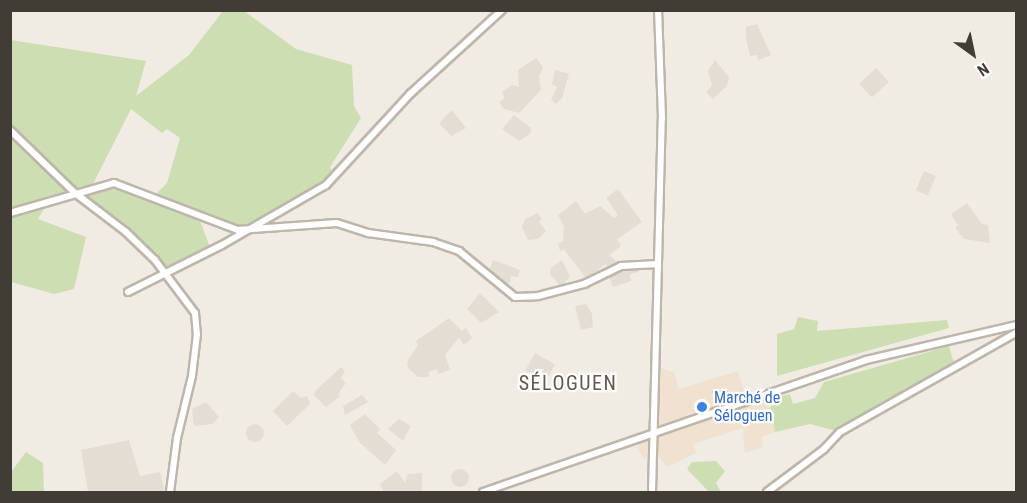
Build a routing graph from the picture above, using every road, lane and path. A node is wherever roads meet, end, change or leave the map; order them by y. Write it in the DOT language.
graph roads {
  1 [pos="502,10"];
  2 [pos="658,10"];
  3 [pos="10,130"];
  4 [pos="75,193"];
  5 [pos="10,213"];
  6 [pos="247,230"];
  7 [pos="658,264"];
  8 [pos="166,274"];
  9 [pos="128,292"];
  10 [pos="1017,325"];
  11 [pos="1017,333"];
  12 [pos="656,430"];
  13 [pos="170,492"];
  14 [pos="483,492"];
  15 [pos="652,492"];
  16 [pos="767,492"];
  1 -- 6 [label="street"];
  2 -- 7 [label="street"];
  3 -- 4 [label="street"];
  4 -- 5 [label="street"];
  4 -- 6 [label="street"];
  4 -- 8 [label="street"];
  6 -- 7 [label="street"];
  6 -- 8 [label="street"];
  7 -- 12 [label="street"];
  8 -- 9 [label="street"];
  8 -- 13 [label="street"];
  10 -- 12 [label="street"];
  11 -- 16 [label="street"];
  12 -- 14 [label="street"];
  12 -- 15 [label="street"];
}
